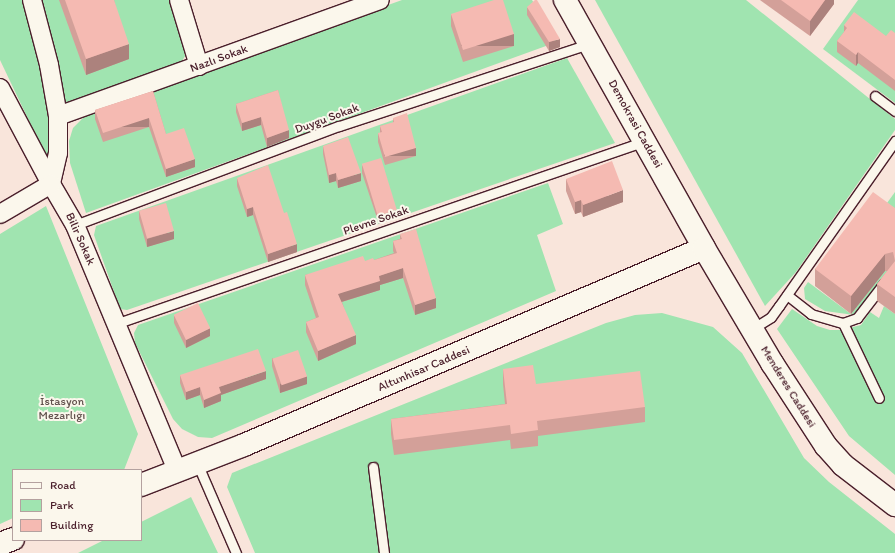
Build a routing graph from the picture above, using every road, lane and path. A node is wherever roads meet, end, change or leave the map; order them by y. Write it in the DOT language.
graph roads {
  1 [pos="32,0"];
  2 [pos="179,0"];
  3 [pos="380,0"];
  4 [pos="565,0"];
  5 [pos="590,44"];
  6 [pos="199,66"];
  7 [pos="0,88"];
  8 [pos="875,96"];
  9 [pos="895,111"];
  10 [pos="58,116"];
  11 [pos="645,141"];
  12 [pos="895,141"];
  13 [pos="51,184"];
  14 [pos="0,214"];
  15 [pos="75,225"];
  16 [pos="704,248"];
  17 [pos="890,275"];
  18 [pos="787,295"];
  19 [pos="843,323"];
  20 [pos="115,324"];
  21 [pos="752,329"];
  22 [pos="879,398"];
  23 [pos="197,463"];
  24 [pos="373,467"];
  25 [pos="177,470"];
  26 [pos="142,485"];
  27 [pos="895,504"];
  28 [pos="12,539"];
  29 [pos="0,544"];
  30 [pos="236,553"];
  31 [pos="384,553"];
  1 -- 10 [label="street"];
  2 -- 6 [label="street"];
  3 -- 6 [label="street, Nazlı Sokak"];
  4 -- 5 [label="street, Demokrasi Caddesi"];
  5 -- 11 [label="street, Demokrasi Caddesi"];
  5 -- 15 [label="lane, Duygu Sokak"];
  6 -- 10 [label="street, Nazlı Sokak"];
  7 -- 13 [label="street, Bilir Sokak"];
  8 -- 9 [label="lane"];
  10 -- 13 [label="street"];
  11 -- 16 [label="street, Demokrasi Caddesi"];
  11 -- 20 [label="lane, Plevne Sokak"];
  12 -- 18 [label="lane"];
  13 -- 14 [label="street"];
  13 -- 15 [label="street, Bilir Sokak"];
  15 -- 20 [label="street, Bilir Sokak"];
  16 -- 21 [label="street, Menderes Caddesi"];
  16 -- 23 [label="street, Altunhisar Caddesi"];
  17 -- 19 [label="lane"];
  18 -- 19 [label="lane"];
  18 -- 21 [label="lane"];
  19 -- 22 [label="lane"];
  20 -- 25 [label="street, Bilir Sokak"];
  21 -- 27 [label="street, Menderes Caddesi"];
  23 -- 25 [label="street, Altunhisar Caddesi"];
  23 -- 30 [label="lane"];
  24 -- 31 [label="lane"];
  25 -- 26 [label="street, Altunhisar Caddesi"];
  28 -- 29 [label="street"];
}
